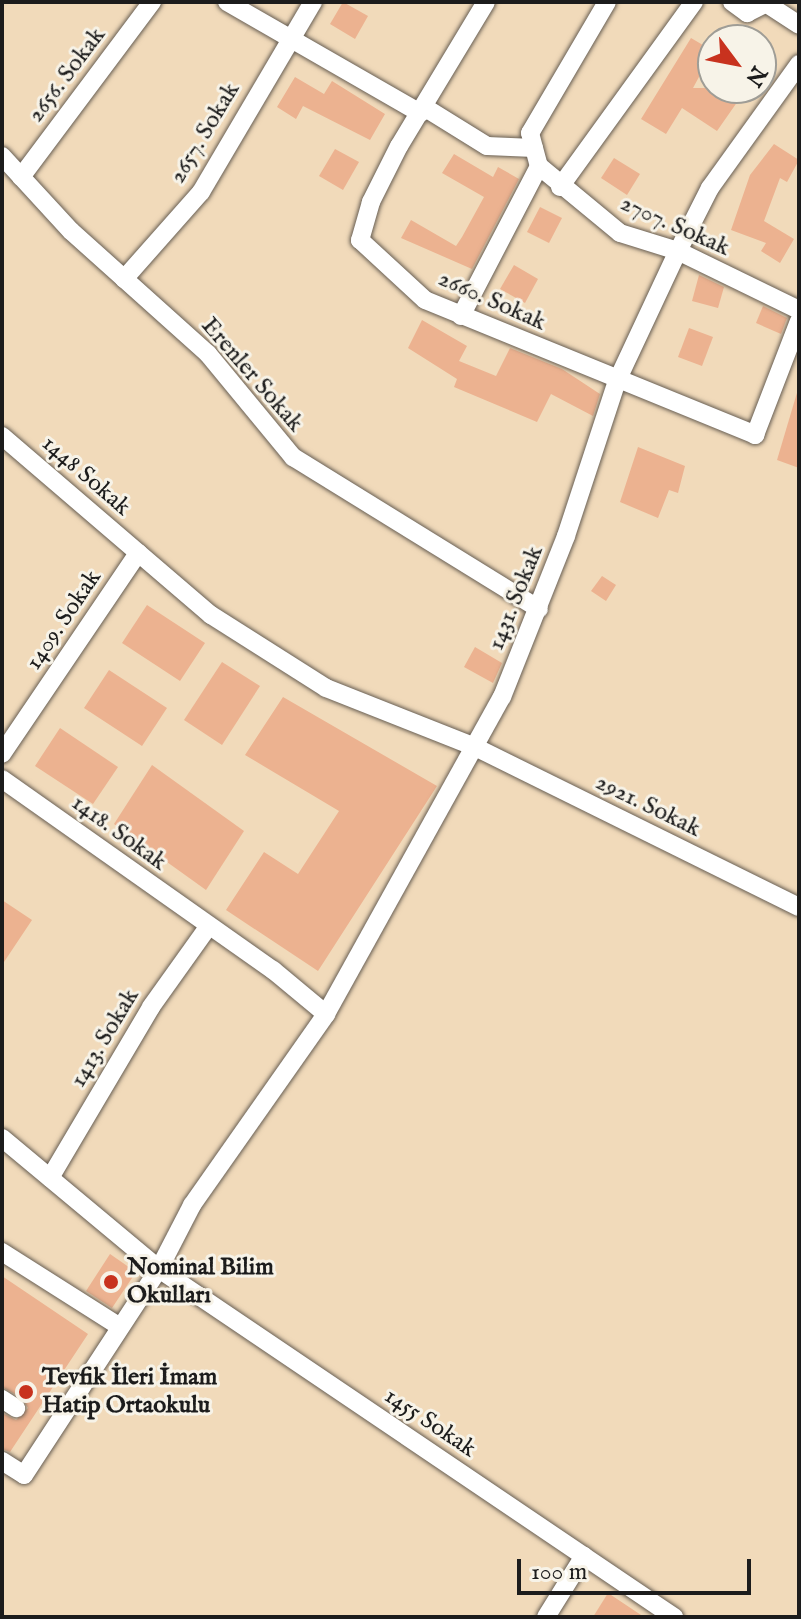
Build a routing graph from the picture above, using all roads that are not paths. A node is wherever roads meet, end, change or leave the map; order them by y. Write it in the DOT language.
graph roads {
  1 [pos="152,2"];
  2 [pos="227,2"];
  3 [pos="313,2"];
  4 [pos="486,2"];
  5 [pos="607,2"];
  6 [pos="694,2"];
  7 [pos="732,2"];
  8 [pos="768,3"];
  9 [pos="799,25"];
  10 [pos="290,38"];
  11 [pos="799,64"];
  12 [pos="422,110"];
  13 [pos="2,156"];
  14 [pos="536,157"];
  15 [pos="21,177"];
  16 [pos="560,187"];
  17 [pos="678,251"];
  18 [pos="124,279"];
  19 [pos="799,310"];
  20 [pos="461,316"];
  21 [pos="799,321"];
  22 [pos="617,381"];
  23 [pos="2,436"];
  24 [pos="138,553"];
  25 [pos="539,609"];
  26 [pos="475,747"];
  27 [pos="2,754"];
  28 [pos="2,779"];
  29 [pos="799,907"];
  30 [pos="208,927"];
  31 [pos="326,1014"];
  32 [pos="2,1138"];
  33 [pos="50,1178"];
  34 [pos="2,1252"];
  35 [pos="159,1269"];
  36 [pos="120,1327"];
  37 [pos="10,1470"];
  38 [pos="584,1556"];
  39 [pos="546,1617"];
  40 [pos="674,1617"];
  1 -- 15 [label="street, 2656. Sokak"];
  2 -- 10 [label="street"];
  3 -- 10 [label="street, 2657. Sokak"];
  4 -- 12 [label="street"];
  5 -- 14 [label="street"];
  6 -- 16 [label="street"];
  7 -- 8 [label="street"];
  8 -- 9 [label="street"];
  10 -- 12 [label="street"];
  10 -- 18 [label="street, 2657. Sokak"];
  11 -- 17 [label="street, 1431. Sokak"];
  12 -- 14 [label="street"];
  12 -- 20 [label="street, 2660. Sokak"];
  13 -- 15 [label="street, Erenler Sokak"];
  14 -- 16 [label="street, 2707. Sokak"];
  14 -- 20 [label="street"];
  15 -- 18 [label="street, Erenler Sokak"];
  16 -- 17 [label="street, 2707. Sokak"];
  17 -- 19 [label="street, 2707. Sokak"];
  17 -- 22 [label="street, 1431. Sokak"];
  18 -- 25 [label="street, Erenler Sokak"];
  20 -- 22 [label="street, 2660. Sokak"];
  21 -- 22 [label="street, 2660. Sokak"];
  22 -- 25 [label="street, 1431. Sokak"];
  23 -- 24 [label="street, 1448 Sokak"];
  24 -- 26 [label="street, 1448 Sokak"];
  24 -- 27 [label="street, 1409. Sokak"];
  25 -- 26 [label="street, 1431. Sokak"];
  26 -- 29 [label="street, 2921. Sokak"];
  26 -- 31 [label="street, 1431. Sokak"];
  28 -- 30 [label="street, 1418. Sokak"];
  30 -- 31 [label="street"];
  30 -- 33 [label="street, 1413. Sokak"];
  31 -- 35 [label="street, 1431. Sokak"];
  32 -- 33 [label="street"];
  33 -- 35 [label="street, 1455 Sokak"];
  34 -- 36 [label="street"];
  35 -- 36 [label="street, 1431. Sokak"];
  35 -- 38 [label="street, 1455 Sokak"];
  36 -- 37 [label="street, 1431. Sokak"];
  38 -- 39 [label="street"];
  38 -- 40 [label="street, 1455 Sokak"];
}
